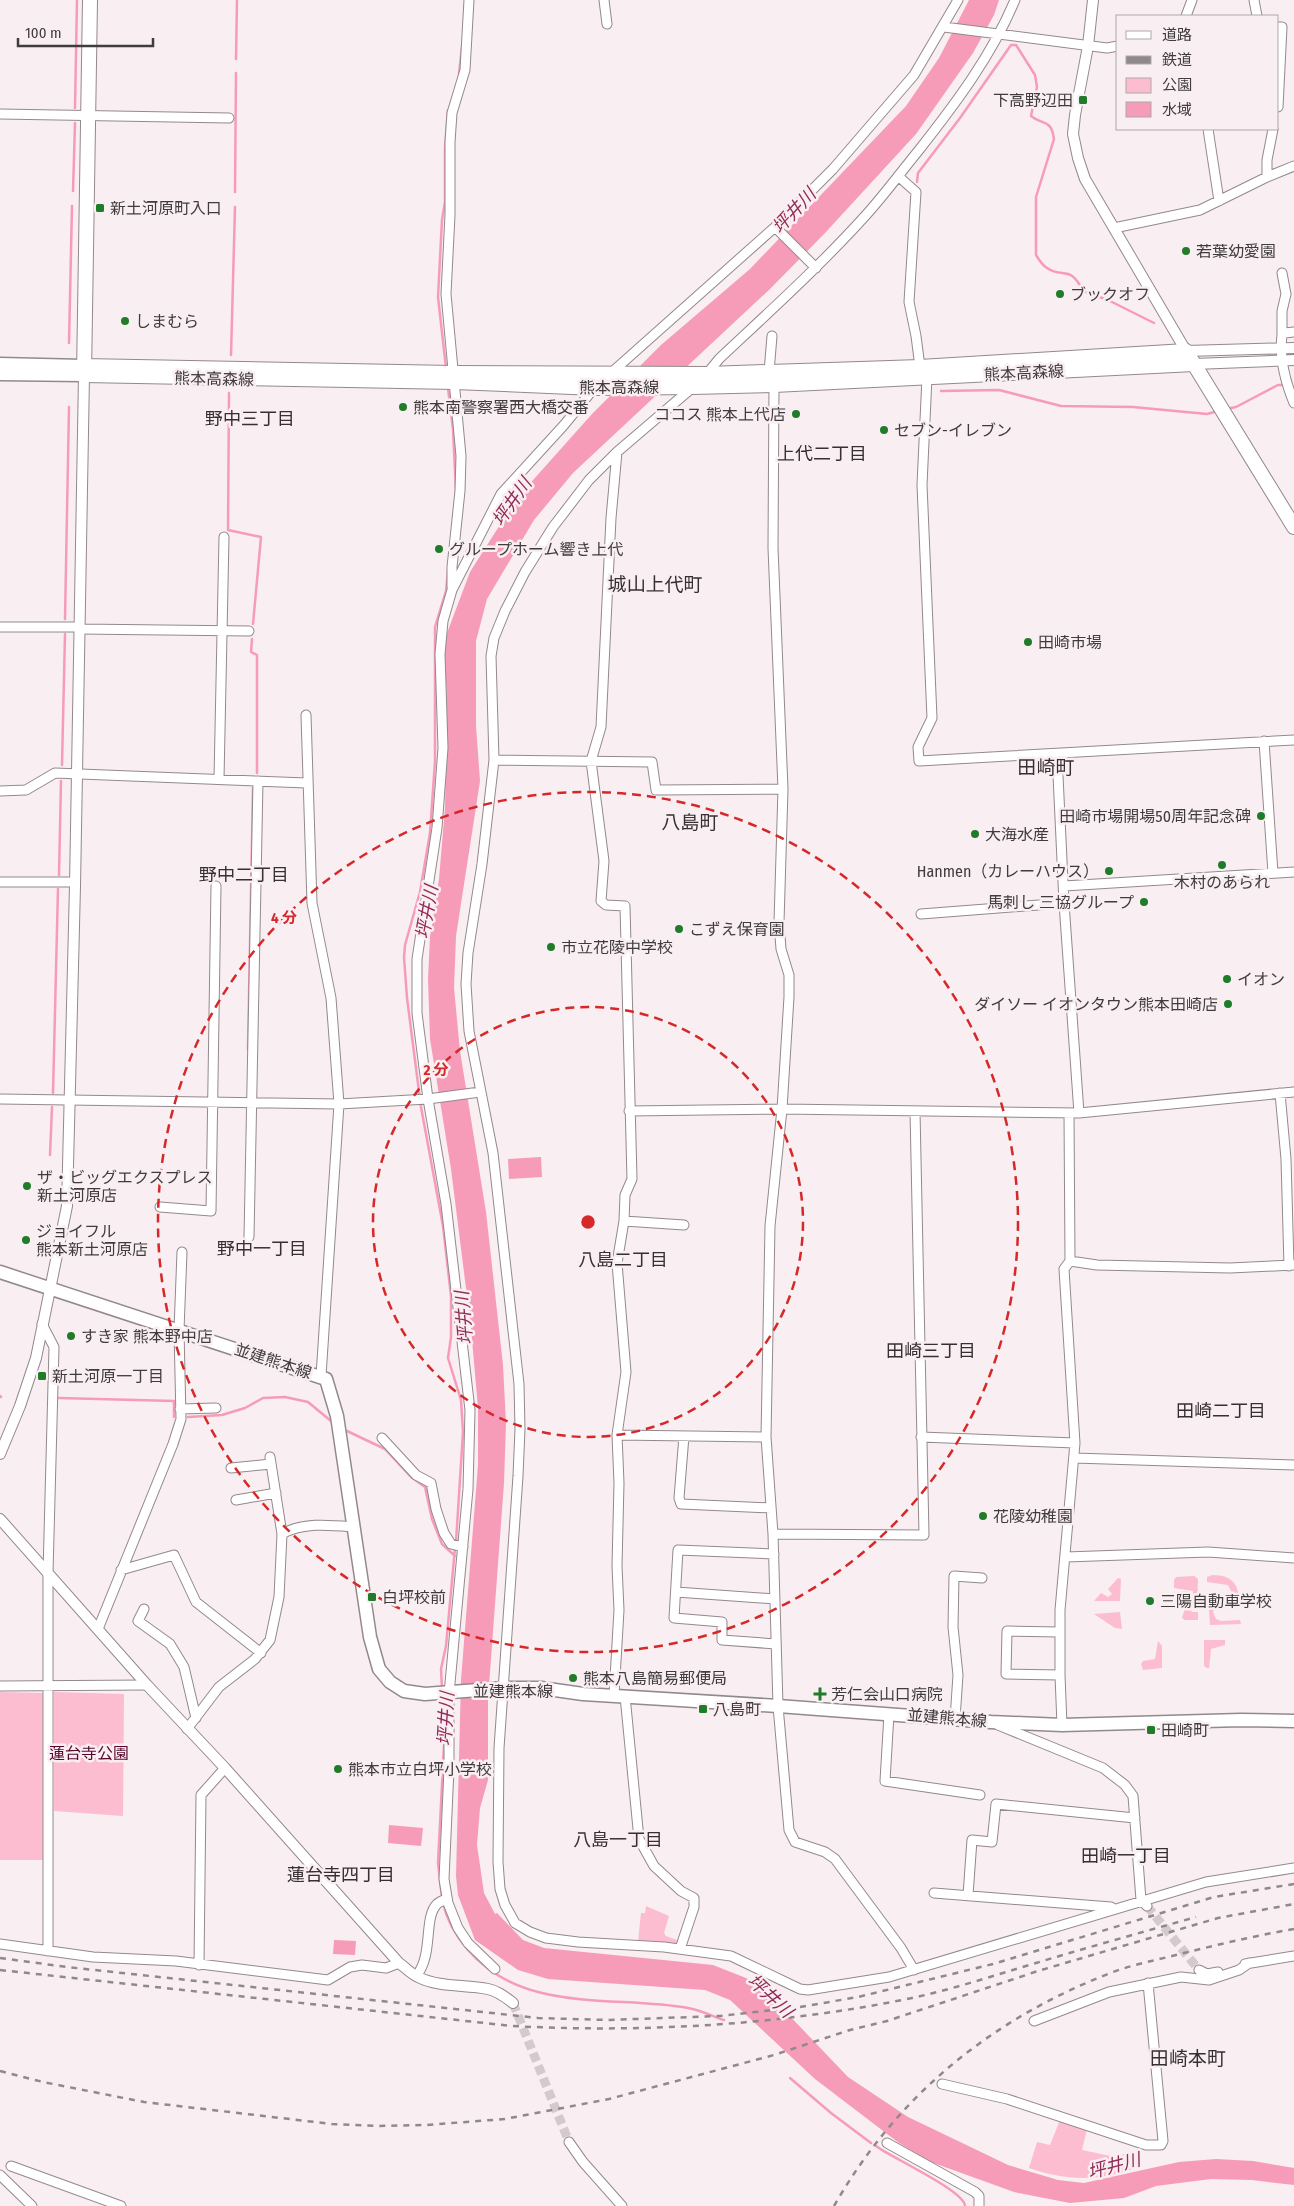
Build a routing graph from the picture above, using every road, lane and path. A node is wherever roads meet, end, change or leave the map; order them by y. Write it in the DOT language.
graph roads {
  1 [pos="90,0"];
  2 [pos="469,0"];
  3 [pos="604,0"];
  4 [pos="958,0"];
  5 [pos="1015,0"];
  6 [pos="1093,0"];
  7 [pos="1192,0"];
  8 [pos="1254,0"];
  9 [pos="1186,15"];
  10 [pos="1257,15"];
  11 [pos="607,24"];
  12 [pos="1279,27"];
  13 [pos="947,28"];
  14 [pos="1001,33"];
  15 [pos="1088,46"];
  16 [pos="1116,46"];
  17 [pos="1279,87"];
  18 [pos="0,114"];
  19 [pos="89,116"];
  20 [pos="229,118"];
  21 [pos="1208,130"];
  22 [pos="1273,130"];
  23 [pos="1294,166"];
  24 [pos="898,176"];
  25 [pos="1267,177"];
  26 [pos="1218,201"];
  27 [pos="1114,228"];
  28 [pos="777,229"];
  29 [pos="814,266"];
  30 [pos="1282,273"];
  31 [pos="1294,332"];
  32 [pos="1282,335"];
  33 [pos="772,336"];
  34 [pos="1281,348"];
  35 [pos="1294,348"];
  36 [pos="1186,351"];
  37 [pos="1282,360"];
  38 [pos="1294,360"];
  39 [pos="0,364"];
  40 [pos="1194,364"];
  41 [pos="84,371"];
  42 [pos="923,372"];
  43 [pos="0,374"];
  44 [pos="610,374"];
  45 [pos="707,374"];
  46 [pos="454,378"];
  47 [pos="772,379"];
  48 [pos="692,387"];
  49 [pos="594,388"];
  50 [pos="1294,403"];
  51 [pos="617,452"];
  52 [pos="1294,527"];
  53 [pos="224,537"];
  54 [pos="452,590"];
  55 [pos="0,627"];
  56 [pos="79,628"];
  57 [pos="223,631"];
  58 [pos="249,631"];
  59 [pos="306,715"];
  60 [pos="1294,740"];
  61 [pos="1264,741"];
  62 [pos="1057,754"];
  63 [pos="494,760"];
  64 [pos="591,761"];
  65 [pos="76,773"];
  66 [pos="219,780"];
  67 [pos="258,781"];
  68 [pos="307,783"];
  69 [pos="783,789"];
  70 [pos="0,791"];
  71 [pos="1294,872"];
  72 [pos="1273,873"];
  73 [pos="0,882"];
  74 [pos="75,882"];
  75 [pos="216,886"];
  76 [pos="1064,886"];
  77 [pos="1064,903"];
  78 [pos="921,914"];
  79 [pos="1294,1092"];
  80 [pos="476,1093"];
  81 [pos="1280,1093"];
  82 [pos="0,1098"];
  83 [pos="432,1099"];
  84 [pos="71,1100"];
  85 [pos="214,1102"];
  86 [pos="253,1102"];
  87 [pos="339,1104"];
  88 [pos="782,1109"];
  89 [pos="629,1111"];
  90 [pos="915,1111"];
  91 [pos="1069,1113"];
  92 [pos="1079,1113"];
  93 [pos="160,1207"];
  94 [pos="624,1221"];
  95 [pos="684,1225"];
  96 [pos="249,1237"];
  97 [pos="182,1252"];
  98 [pos="1070,1261"];
  99 [pos="1292,1266"];
  100 [pos="0,1272"];
  101 [pos="50,1289"];
  102 [pos="42,1324"];
  103 [pos="179,1330"];
  104 [pos="321,1376"];
  105 [pos="216,1408"];
  106 [pos="180,1409"];
  107 [pos="617,1435"];
  108 [pos="684,1436"];
  109 [pos="766,1437"];
  110 [pos="921,1437"];
  111 [pos="382,1438"];
  112 [pos="1074,1443"];
  113 [pos="0,1454"];
  114 [pos="1074,1458"];
  115 [pos="1294,1465"];
  116 [pos="231,1468"];
  117 [pos="276,1493"];
  118 [pos="236,1500"];
  119 [pos="771,1508"];
  120 [pos="0,1520"];
  121 [pos="354,1527"];
  122 [pos="282,1534"];
  123 [pos="773,1534"];
  124 [pos="463,1547"];
  125 [pos="774,1554"];
  126 [pos="1066,1556"];
  127 [pos="1294,1558"];
  128 [pos="121,1570"];
  129 [pos="48,1573"];
  130 [pos="982,1578"];
  131 [pos="676,1592"];
  132 [pos="775,1599"];
  133 [pos="144,1609"];
  134 [pos="98,1630"];
  135 [pos="1059,1632"];
  136 [pos="776,1644"];
  137 [pos="261,1653"];
  138 [pos="1060,1675"];
  139 [pos="147,1685"];
  140 [pos="0,1686"];
  141 [pos="50,1686"];
  142 [pos="504,1688"];
  143 [pos="452,1693"];
  144 [pos="620,1695"];
  145 [pos="778,1706"];
  146 [pos="889,1714"];
  147 [pos="196,1718"];
  148 [pos="955,1719"];
  149 [pos="1294,1721"];
  150 [pos="991,1722"];
  151 [pos="1062,1725"];
  152 [pos="187,1729"];
  153 [pos="225,1768"];
  154 [pos="980,1795"];
  155 [pos="1134,1818"];
  156 [pos="1294,1868"];
  157 [pos="934,1893"];
  158 [pos="968,1895"];
  159 [pos="447,1898"];
  160 [pos="1144,1903"];
  161 [pos="1116,1908"];
  162 [pos="0,1944"];
  163 [pos="680,1949"];
  164 [pos="48,1951"];
  165 [pos="1294,1956"];
  166 [pos="399,1962"];
  167 [pos="1249,1964"];
  168 [pos="199,1965"];
  169 [pos="495,1969"];
  170 [pos="914,1970"];
  171 [pos="1199,1970"];
  172 [pos="416,1976"];
  173 [pos="1148,1983"];
  174 [pos="513,2002"];
  175 [pos="1034,2021"];
  176 [pos="942,2084"];
  177 [pos="569,2142"];
  178 [pos="887,2143"];
  179 [pos="11,2166"];
  180 [pos="0,2175"];
  181 [pos="32,2206"];
  182 [pos="121,2206"];
  183 [pos="622,2206"];
  184 [pos="979,2206"];
  1 -- 19 [label="main road"];
  2 -- 46 [label="street"];
  3 -- 11 [label="street"];
  4 -- 13 [label="street"];
  5 -- 14 [label="street"];
  6 -- 15 [label="street"];
  7 -- 9 [label="street"];
  8 -- 10 [label="street"];
  12 -- 17 [label="street"];
  13 -- 14 [label="street"];
  13 -- 28 [label="street"];
  14 -- 15 [label="street"];
  14 -- 24 [label="street"];
  15 -- 16 [label="street"];
  15 -- 27 [label="street"];
  18 -- 19 [label="street"];
  19 -- 20 [label="street"];
  19 -- 41 [label="main road"];
  21 -- 26 [label="street"];
  22 -- 25 [label="street"];
  23 -- 25 [label="street"];
  24 -- 29 [label="street"];
  24 -- 42 [label="street"];
  25 -- 26 [label="street"];
  26 -- 27 [label="street"];
  27 -- 36 [label="street"];
  28 -- 29 [label="street"];
  28 -- 44 [label="street"];
  29 -- 45 [label="street"];
  30 -- 32 [label="street"];
  31 -- 32 [label="street"];
  32 -- 34 [label="street"];
  33 -- 47 [label="street"];
  34 -- 35 [label="street"];
  34 -- 36 [label="street"];
  34 -- 37 [label="street"];
  36 -- 40 [label="main road"];
  36 -- 42 [label="main road, 熊本高森線"];
  37 -- 38 [label="street"];
  37 -- 40 [label="street"];
  37 -- 50 [label="street"];
  39 -- 41 [label="main road"];
  40 -- 42 [label="main road, 熊本高森線"];
  40 -- 52 [label="main road"];
  41 -- 43 [label="main road"];
  41 -- 46 [label="main road, 熊本高森線"];
  41 -- 56 [label="street"];
  42 -- 47 [label="main road, 熊本高森線"];
  42 -- 62 [label="street"];
  44 -- 45 [label="main road, 熊本高森線"];
  44 -- 46 [label="main road, 熊本高森線"];
  44 -- 49 [label="street"];
  45 -- 47 [label="main road, 熊本高森線"];
  45 -- 48 [label="street"];
  46 -- 49 [label="main road, 熊本高森線"];
  46 -- 54 [label="street"];
  47 -- 48 [label="main road, 熊本高森線"];
  47 -- 69 [label="street"];
  48 -- 49 [label="main road, 熊本高森線"];
  48 -- 51 [label="street"];
  49 -- 54 [label="street"];
  51 -- 63 [label="street"];
  51 -- 64 [label="street"];
  53 -- 57 [label="street"];
  54 -- 83 [label="street"];
  55 -- 56 [label="street"];
  56 -- 57 [label="street"];
  56 -- 65 [label="street"];
  57 -- 58 [label="street"];
  57 -- 66 [label="street"];
  59 -- 68 [label="street"];
  60 -- 61 [label="street"];
  61 -- 62 [label="street"];
  61 -- 72 [label="street"];
  62 -- 76 [label="street"];
  63 -- 64 [label="street"];
  63 -- 80 [label="street"];
  64 -- 69 [label="street"];
  64 -- 89 [label="street"];
  65 -- 66 [label="street"];
  65 -- 70 [label="street"];
  65 -- 74 [label="street"];
  66 -- 67 [label="street"];
  67 -- 68 [label="street"];
  67 -- 86 [label="street"];
  68 -- 87 [label="street"];
  69 -- 88 [label="street"];
  71 -- 72 [label="street"];
  72 -- 76 [label="street"];
  73 -- 74 [label="street"];
  74 -- 84 [label="street"];
  75 -- 85 [label="street"];
  76 -- 77 [label="street"];
  77 -- 78 [label="street"];
  77 -- 92 [label="street"];
  79 -- 81 [label="street"];
  80 -- 83 [label="street"];
  80 -- 142 [label="street"];
  81 -- 92 [label="street"];
  81 -- 99 [label="street"];
  82 -- 84 [label="street"];
  83 -- 87 [label="street"];
  83 -- 124 [label="street"];
  84 -- 85 [label="street"];
  84 -- 101 [label="street"];
  85 -- 86 [label="street"];
  85 -- 93 [label="street"];
  86 -- 87 [label="street"];
  86 -- 96 [label="street"];
  87 -- 104 [label="street"];
  88 -- 89 [label="street"];
  88 -- 90 [label="street"];
  88 -- 109 [label="street"];
  89 -- 94 [label="street"];
  90 -- 91 [label="street"];
  90 -- 110 [label="street"];
  91 -- 92 [label="street"];
  91 -- 98 [label="street"];
  94 -- 95 [label="street"];
  94 -- 107 [label="street"];
  97 -- 103 [label="street"];
  98 -- 99 [label="street"];
  98 -- 112 [label="street"];
  100 -- 101 [label="main road, 並建熊本線"];
  101 -- 102 [label="street"];
  101 -- 103 [label="main road, 並建熊本線"];
  102 -- 113 [label="street"];
  102 -- 129 [label="street"];
  103 -- 104 [label="main road, 並建熊本線"];
  103 -- 106 [label="street"];
  104 -- 121 [label="main road, 並建熊本線"];
  105 -- 106 [label="street"];
  106 -- 128 [label="street"];
  107 -- 108 [label="street"];
  107 -- 144 [label="street"];
  108 -- 109 [label="street"];
  108 -- 119 [label="street"];
  109 -- 119 [label="street"];
  110 -- 112 [label="street"];
  110 -- 123 [label="street"];
  111 -- 124 [label="street"];
  112 -- 114 [label="street"];
  114 -- 115 [label="street"];
  114 -- 126 [label="street"];
  116 -- 117 [label="street"];
  117 -- 118 [label="street"];
  117 -- 122 [label="street"];
  119 -- 123 [label="street"];
  120 -- 129 [label="street"];
  121 -- 122 [label="street"];
  121 -- 143 [label="main road, 並建熊本線"];
  122 -- 137 [label="street"];
  123 -- 125 [label="street"];
  124 -- 143 [label="street"];
  125 -- 131 [label="street"];
  125 -- 132 [label="street"];
  126 -- 127 [label="street"];
  126 -- 135 [label="street"];
  128 -- 134 [label="street"];
  128 -- 137 [label="street"];
  129 -- 134 [label="street"];
  129 -- 141 [label="street"];
  130 -- 148 [label="street"];
  131 -- 132 [label="street"];
  131 -- 136 [label="street"];
  132 -- 136 [label="street"];
  133 -- 147 [label="street"];
  134 -- 139 [label="street"];
  135 -- 138 [label="street"];
  135 -- 138 [label="street"];
  136 -- 145 [label="street"];
  137 -- 147 [label="street"];
  138 -- 151 [label="street"];
  139 -- 141 [label="street"];
  139 -- 152 [label="street"];
  140 -- 141 [label="street"];
  141 -- 164 [label="street"];
  142 -- 143 [label="main road, 並建熊本線"];
  142 -- 144 [label="main road, 並建熊本線"];
  142 -- 163 [label="street"];
  143 -- 159 [label="street"];
  144 -- 145 [label="main road, 並建熊本線"];
  144 -- 163 [label="street"];
  145 -- 146 [label="main road, 並建熊本線"];
  145 -- 170 [label="street"];
  146 -- 148 [label="main road, 並建熊本線"];
  146 -- 154 [label="street"];
  147 -- 152 [label="street"];
  148 -- 150 [label="main road, 並建熊本線"];
  149 -- 151 [label="main road, 並建熊本線"];
  150 -- 151 [label="main road, 並建熊本線"];
  150 -- 155 [label="street"];
  152 -- 153 [label="street"];
  153 -- 166 [label="street"];
  153 -- 168 [label="street"];
  155 -- 158 [label="street"];
  155 -- 160 [label="street"];
  156 -- 160 [label="street"];
  157 -- 158 [label="street"];
  158 -- 161 [label="street"];
  159 -- 169 [label="street"];
  159 -- 172 [label="street"];
  160 -- 161 [label="street"];
  161 -- 170 [label="street"];
  162 -- 164 [label="street"];
  163 -- 170 [label="street"];
  164 -- 168 [label="street"];
  165 -- 167 [label="street"];
  166 -- 168 [label="street"];
  166 -- 172 [label="street"];
  167 -- 171 [label="street"];
  167 -- 173 [label="street"];
  172 -- 174 [label="street"];
  173 -- 175 [label="street"];
  173 -- 176 [label="street"];
  177 -- 183 [label="street"];
  178 -- 184 [label="street"];
  179 -- 182 [label="street"];
  180 -- 181 [label="street"];
}
